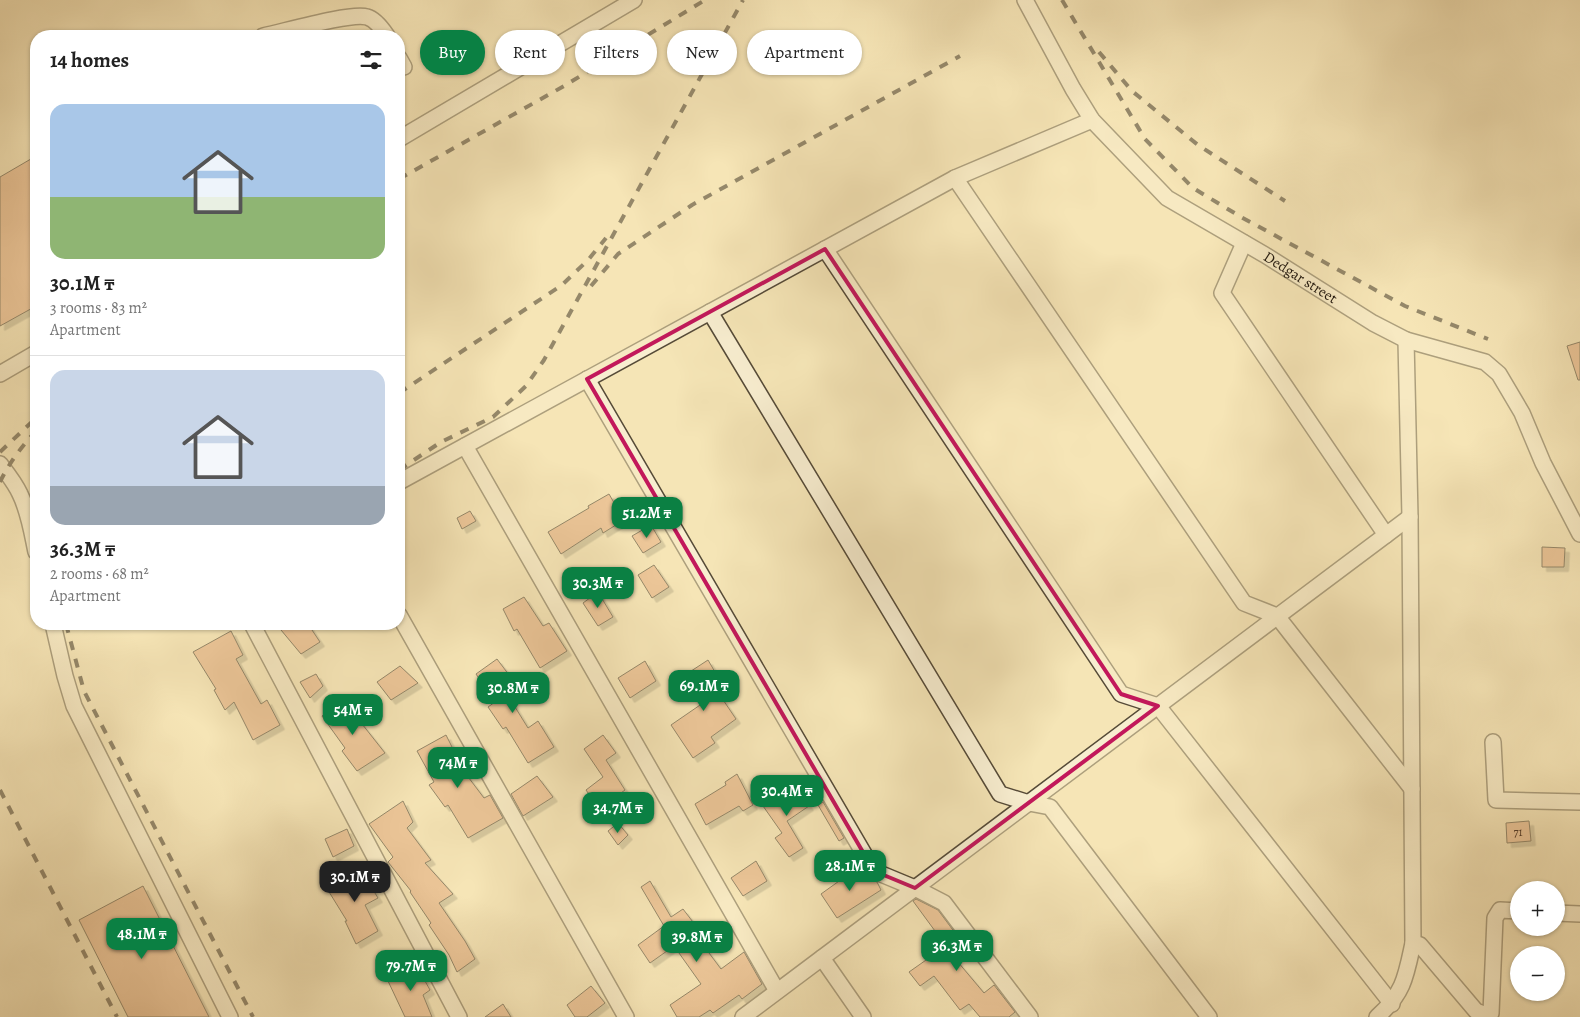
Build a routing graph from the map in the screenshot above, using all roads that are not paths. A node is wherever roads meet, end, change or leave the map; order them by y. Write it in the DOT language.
graph roads {
  1 [pos="634,0"];
  2 [pos="1025,0"];
  3 [pos="290,30"];
  4 [pos="384,30"];
  5 [pos="1092,120"];
  6 [pos="405,135"];
  7 [pos="955,178"];
  8 [pos="1244,243"];
  9 [pos="825,249"];
  10 [pos="710,312"];
  11 [pos="1406,340"];
  12 [pos="30,356"];
  13 [pos="0,374"];
  14 [pos="587,380"];
  15 [pos="465,446"];
  16 [pos="0,464"];
  17 [pos="405,479"];
  18 [pos="1410,516"];
  19 [pos="30,525"];
  20 [pos="1580,534"];
  21 [pos="1386,535"];
  22 [pos="1277,616"];
  23 [pos="405,626"];
  24 [pos="54,630"];
  25 [pos="255,630"];
  26 [pos="1158,706"];
  27 [pos="1493,742"];
  28 [pos="1412,789"];
  29 [pos="1580,802"];
  30 [pos="1029,803"];
  31 [pos="915,888"];
  32 [pos="1510,911"];
  33 [pos="1565,913"];
  34 [pos="1580,914"];
  35 [pos="1413,943"];
  36 [pos="822,958"];
  37 [pos="777,991"];
  38 [pos="1392,1004"];
  39 [pos="230,1017"];
  40 [pos="460,1017"];
  41 [pos="626,1017"];
  42 [pos="743,1017"];
  43 [pos="863,1017"];
  44 [pos="1030,1017"];
  45 [pos="1209,1017"];
  46 [pos="1377,1017"];
  1 -- 6 [label="street"];
  2 -- 5 [label="street, Dedgar street"];
  3 -- 4 [label="street"];
  5 -- 7 [label="street"];
  5 -- 8 [label="street, Dedgar street"];
  7 -- 9 [label="street"];
  7 -- 22 [label="street"];
  8 -- 11 [label="street, Dedgar street"];
  8 -- 21 [label="street"];
  9 -- 10 [label="street"];
  9 -- 26 [label="street"];
  10 -- 14 [label="street"];
  10 -- 30 [label="street"];
  11 -- 18 [label="street"];
  11 -- 20 [label="street, Dedgar street"];
  12 -- 13 [label="street"];
  14 -- 15 [label="street"];
  14 -- 31 [label="street"];
  15 -- 17 [label="street"];
  15 -- 37 [label="street"];
  16 -- 19 [label="street"];
  18 -- 21 [label="street"];
  18 -- 28 [label="street"];
  21 -- 22 [label="street"];
  22 -- 26 [label="street"];
  22 -- 28 [label="street"];
  23 -- 41 [label="street"];
  24 -- 39 [label="street"];
  25 -- 40 [label="street"];
  26 -- 30 [label="street"];
  26 -- 38 [label="street"];
  27 -- 29 [label="street"];
  28 -- 35 [label="street"];
  30 -- 31 [label="street"];
  30 -- 45 [label="street"];
  31 -- 36 [label="street"];
  31 -- 44 [label="street"];
  32 -- 35 [label="street"];
  33 -- 34 [label="street"];
  35 -- 38 [label="street"];
  36 -- 37 [label="street"];
  36 -- 43 [label="street"];
  37 -- 42 [label="street"];
  38 -- 46 [label="street"];
}
